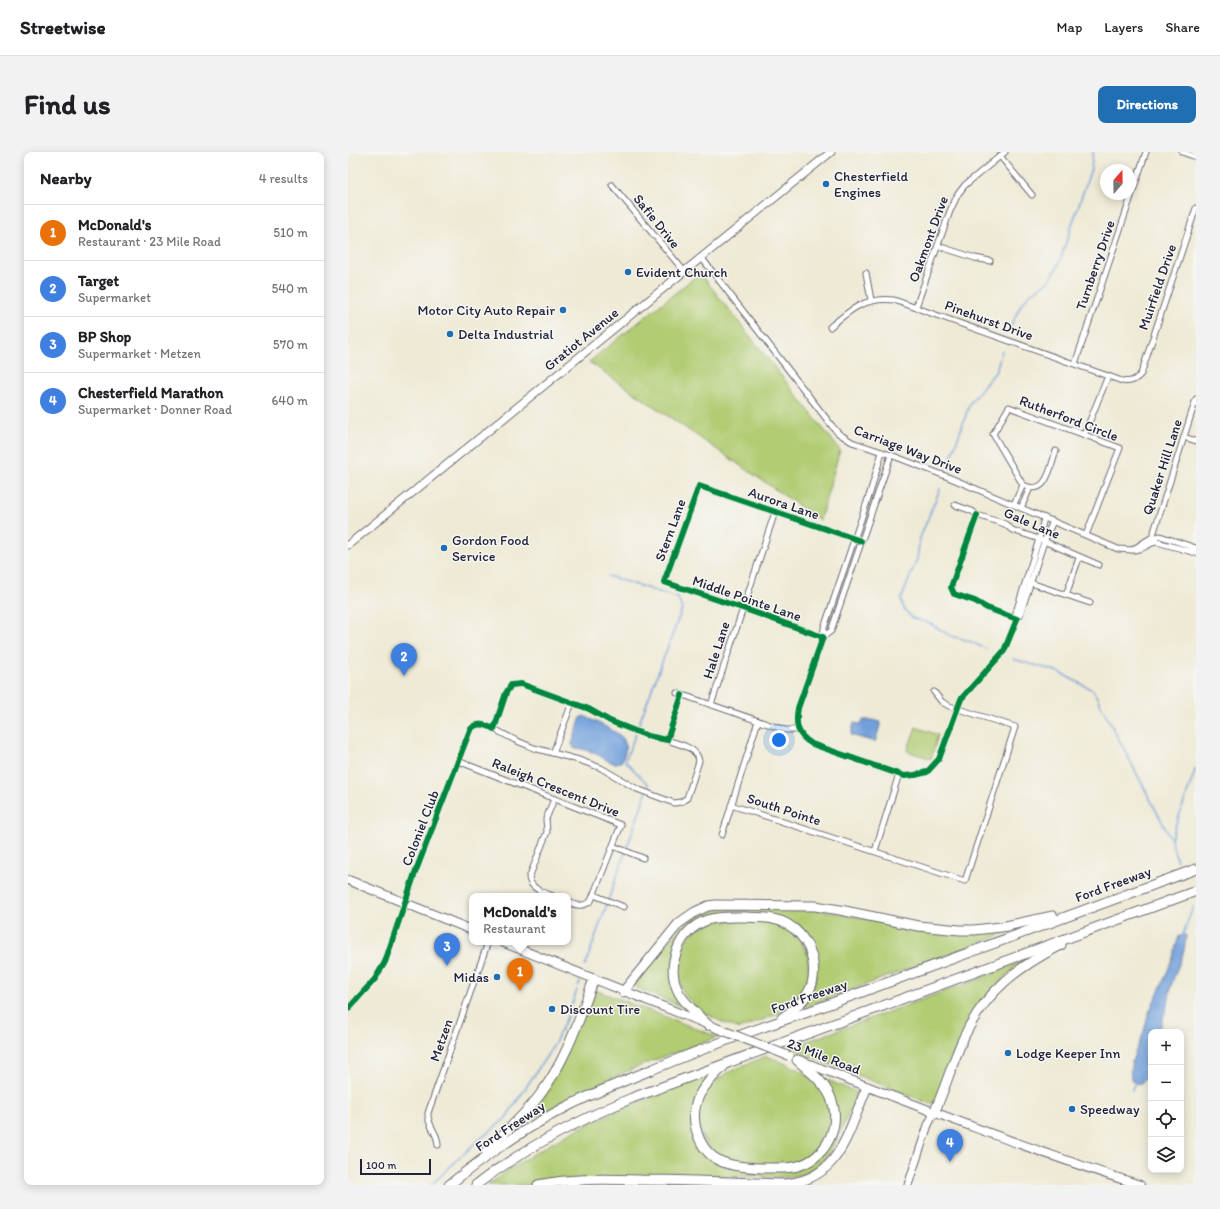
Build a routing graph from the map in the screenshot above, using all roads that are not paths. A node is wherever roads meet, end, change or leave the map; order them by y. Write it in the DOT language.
graph roads {
  1 [pos="831,152"];
  2 [pos="1005,152"];
  3 [pos="1146,152"];
  4 [pos="1182,152"];
  5 [pos="1000,156"];
  6 [pos="1196,157"];
  7 [pos="612,185"];
  8 [pos="1032,195"];
  9 [pos="1195,212"];
  10 [pos="938,246"];
  11 [pos="701,257"];
  12 [pos="990,261"];
  13 [pos="684,271"];
  14 [pos="866,273"];
  15 [pos="872,300"];
  16 [pos="916,307"];
  17 [pos="830,327"];
  18 [pos="1075,364"];
  19 [pos="1141,374"];
  20 [pos="1108,376"];
  21 [pos="1196,399"];
  22 [pos="1084,435"];
  23 [pos="1184,436"];
  24 [pos="1196,441"];
  25 [pos="1056,451"];
  26 [pos="882,452"];
  27 [pos="891,455"];
  28 [pos="1023,485"];
  29 [pos="699,486"];
  30 [pos="1030,488"];
  31 [pos="1014,504"];
  32 [pos="956,505"];
  33 [pos="1021,508"];
  34 [pos="775,512"];
  35 [pos="978,515"];
  36 [pos="1044,518"];
  37 [pos="1052,522"];
  38 [pos="1086,535"];
  39 [pos="855,539"];
  40 [pos="1042,540"];
  41 [pos="1153,540"];
  42 [pos="861,541"];
  43 [pos="348,545"];
  44 [pos="1196,548"];
  45 [pos="1196,553"];
  46 [pos="1079,558"];
  47 [pos="1099,565"];
  48 [pos="664,582"];
  49 [pos="1028,582"];
  50 [pos="1066,595"];
  51 [pos="1090,603"];
  52 [pos="742,608"];
  53 [pos="1017,619"];
  54 [pos="823,637"];
  55 [pos="934,692"];
  56 [pos="677,693"];
  57 [pos="682,695"];
  58 [pos="572,703"];
  59 [pos="711,705"];
  60 [pos="957,709"];
  61 [pos="758,721"];
  62 [pos="494,729"];
  63 [pos="798,730"];
  64 [pos="667,740"];
  65 [pos="553,753"];
  66 [pos="458,761"];
  67 [pos="899,774"];
  68 [pos="554,799"];
  69 [pos="731,805"];
  70 [pos="722,835"];
  71 [pos="613,846"];
  72 [pos="874,851"];
  73 [pos="643,858"];
  74 [pos="1196,869"];
  75 [pos="348,880"];
  76 [pos="1196,892"];
  77 [pos="547,893"];
  78 [pos="594,895"];
  79 [pos="571,903"];
  80 [pos="406,904"];
  81 [pos="624,907"];
  82 [pos="1092,907"];
  83 [pos="1106,924"];
  84 [pos="469,929"];
  85 [pos="487,945"];
  86 [pos="509,945"];
  87 [pos="594,979"];
  88 [pos="623,992"];
  89 [pos="348,1009"];
  90 [pos="774,1023"];
  91 [pos="708,1025"];
  92 [pos="793,1058"];
  93 [pos="727,1063"];
  94 [pos="867,1087"];
  95 [pos="934,1113"];
  96 [pos="438,1145"];
  97 [pos="452,1182"];
  98 [pos="476,1185"];
  99 [pos="538,1185"];
  100 [pos="908,1185"];
  101 [pos="1140,1185"];
  1 -- 11 [label="main road, Gratiot Avenue"];
  2 -- 5 [label="street, Oakmont Drive"];
  3 -- 18 [label="street, Turnberry Drive"];
  4 -- 6 [label="street"];
  5 -- 8 [label="street"];
  5 -- 10 [label="street, Oakmont Drive"];
  7 -- 13 [label="street, Safie Drive"];
  9 -- 19 [label="street, Muirfield Drive"];
  10 -- 12 [label="street"];
  10 -- 16 [label="street, Oakmont Drive"];
  11 -- 13 [label="main road, Gratiot Avenue"];
  11 -- 26 [label="street, Carriage Way Drive"];
  13 -- 43 [label="main road, Gratiot Avenue"];
  14 -- 15 [label="street"];
  15 -- 16 [label="street, Pinehurst Drive"];
  15 -- 17 [label="street, Pinehurst Drive"];
  16 -- 18 [label="street, Pinehurst Drive"];
  18 -- 20 [label="street, Pinehurst Drive"];
  19 -- 20 [label="street, Pinehurst Drive"];
  20 -- 22 [label="street"];
  21 -- 23 [label="street, Quaker Hill Lane"];
  22 -- 28 [label="street, Rutherford Circle"];
  22 -- 38 [label="street, Rutherford Circle"];
  23 -- 24 [label="street"];
  23 -- 41 [label="street, Quaker Hill Lane"];
  25 -- 30 [label="street"];
  26 -- 27 [label="street, Carriage Way Drive"];
  26 -- 39 [label="street"];
  27 -- 31 [label="street, Carriage Way Drive"];
  27 -- 42 [label="street"];
  28 -- 30 [label="street"];
  28 -- 31 [label="street"];
  29 -- 34 [label="street, Aurora Lane"];
  29 -- 48 [label="street, Stern Lane"];
  30 -- 33 [label="street"];
  31 -- 33 [label="street, Carriage Way Drive"];
  32 -- 35 [label="street, Gale Lane"];
  33 -- 36 [label="street, Carriage Way Drive"];
  34 -- 39 [label="street, Aurora Lane"];
  34 -- 52 [label="street, Hale Lane"];
  35 -- 40 [label="street, Gale Lane"];
  35 -- 53 [label="street"];
  36 -- 37 [label="street, Carriage Way Drive"];
  36 -- 40 [label="street"];
  37 -- 38 [label="street, Carriage Way Drive"];
  37 -- 40 [label="street"];
  38 -- 41 [label="street, Carriage Way Drive"];
  39 -- 42 [label="street, Aurora Lane"];
  39 -- 54 [label="street"];
  40 -- 46 [label="street, Gale Lane"];
  40 -- 49 [label="street"];
  41 -- 44 [label="street"];
  41 -- 45 [label="street"];
  42 -- 54 [label="street"];
  46 -- 47 [label="street, Gale Lane"];
  46 -- 50 [label="street"];
  48 -- 52 [label="street, Middle Pointe Lane"];
  49 -- 50 [label="street"];
  49 -- 53 [label="street"];
  50 -- 51 [label="street"];
  52 -- 54 [label="street, Middle Pointe Lane"];
  52 -- 59 [label="street, Hale Lane"];
  53 -- 60 [label="street"];
  54 -- 63 [label="street"];
  55 -- 60 [label="street"];
  56 -- 57 [label="street"];
  57 -- 59 [label="street"];
  57 -- 64 [label="street"];
  58 -- 62 [label="street"];
  58 -- 64 [label="street"];
  58 -- 65 [label="street"];
  59 -- 61 [label="street"];
  60 -- 67 [label="street"];
  60 -- 72 [label="street, South Pointe"];
  61 -- 63 [label="street"];
  61 -- 69 [label="street"];
  62 -- 65 [label="street"];
  62 -- 66 [label="street, Coloniel Club"];
  63 -- 67 [label="street"];
  64 -- 65 [label="street"];
  66 -- 68 [label="street, Raleigh Crescent Drive"];
  66 -- 80 [label="street, Coloniel Club"];
  67 -- 72 [label="street"];
  68 -- 71 [label="street, Raleigh Crescent Drive"];
  68 -- 77 [label="street"];
  69 -- 70 [label="street"];
  69 -- 72 [label="street, South Pointe"];
  71 -- 73 [label="street"];
  71 -- 78 [label="street, Raleigh Crescent Drive"];
  74 -- 82 [label="highway, Ford Freeway"];
  75 -- 80 [label="main road"];
  76 -- 83 [label="highway, Ford Freeway"];
  78 -- 79 [label="street"];
  78 -- 81 [label="street"];
  80 -- 84 [label="main road"];
  80 -- 89 [label="street, Coloniel Club"];
  82 -- 88 [label="highway"];
  82 -- 90 [label="highway, Ford Freeway"];
  83 -- 93 [label="highway, Ford Freeway"];
  83 -- 95 [label="highway"];
  85 -- 96 [label="street, Metzen"];
  86 -- 87 [label="main road, 23 Mile Road"];
  87 -- 88 [label="main road, 23 Mile Road"];
  87 -- 97 [label="highway"];
  88 -- 91 [label="main road, 23 Mile Road"];
  90 -- 91 [label="highway"];
  90 -- 97 [label="highway, Ford Freeway"];
  91 -- 92 [label="main road, 23 Mile Road, bridge"];
  92 -- 93 [label="highway"];
  92 -- 94 [label="main road, 23 Mile Road"];
  93 -- 98 [label="highway, Ford Freeway"];
  94 -- 95 [label="main road, 23 Mile Road"];
  94 -- 99 [label="highway"];
  95 -- 100 [label="main road"];
  95 -- 101 [label="main road, 23 Mile Road"];
}
